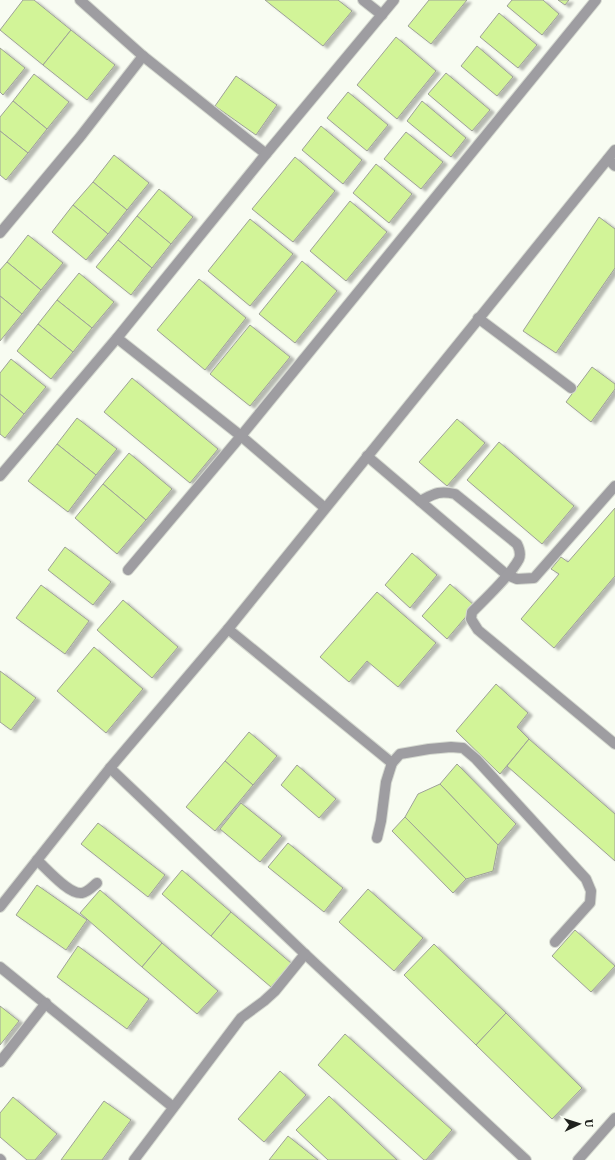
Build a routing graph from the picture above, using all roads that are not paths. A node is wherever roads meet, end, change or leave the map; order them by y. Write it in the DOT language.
graph roads {
  1 [pos="80,0"];
  2 [pos="363,0"];
  3 [pos="394,0"];
  4 [pos="596,0"];
  5 [pos="382,15"];
  6 [pos="143,56"];
  7 [pos="615,150"];
  8 [pos="266,154"];
  9 [pos="611,162"];
  10 [pos="0,233"];
  11 [pos="478,318"];
  12 [pos="117,338"];
  13 [pos="571,388"];
  14 [pos="241,436"];
  15 [pos="367,456"];
  16 [pos="0,476"];
  17 [pos="615,486"];
  18 [pos="420,501"];
  19 [pos="325,508"];
  20 [pos="128,570"];
  21 [pos="507,575"];
  22 [pos="228,629"];
  23 [pos="615,744"];
  24 [pos="392,763"];
  25 [pos="110,768"];
  26 [pos="377,838"];
  27 [pos="37,860"];
  28 [pos="97,883"];
  29 [pos="0,906"];
  30 [pos="555,942"];
  31 [pos="305,954"];
  32 [pos="0,967"];
  33 [pos="46,1003"];
  34 [pos="0,1062"];
  35 [pos="173,1107"];
  36 [pos="615,1118"];
  37 [pos="134,1160"];
  38 [pos="526,1160"];
  39 [pos="578,1160"];
  1 -- 6 [label="street"];
  2 -- 5 [label="street"];
  3 -- 5 [label="street"];
  4 -- 14 [label="street"];
  5 -- 8 [label="street"];
  6 -- 8 [label="street"];
  6 -- 10 [label="street"];
  7 -- 9 [label="street"];
  8 -- 12 [label="street"];
  9 -- 11 [label="street"];
  11 -- 13 [label="street"];
  11 -- 15 [label="street"];
  12 -- 14 [label="street"];
  12 -- 16 [label="street"];
  14 -- 19 [label="street"];
  14 -- 20 [label="street"];
  15 -- 18 [label="street"];
  15 -- 19 [label="street"];
  17 -- 21 [label="street"];
  18 -- 21 [label="street"];
  18 -- 21 [label="street"];
  19 -- 22 [label="street"];
  21 -- 23 [label="street"];
  22 -- 24 [label="street"];
  22 -- 25 [label="street"];
  24 -- 26 [label="street"];
  24 -- 30 [label="street"];
  25 -- 27 [label="street"];
  25 -- 31 [label="street"];
  27 -- 28 [label="street"];
  27 -- 29 [label="street"];
  31 -- 35 [label="street"];
  31 -- 38 [label="street"];
  32 -- 33 [label="street"];
  33 -- 34 [label="street"];
  33 -- 35 [label="street"];
  35 -- 37 [label="street"];
  36 -- 39 [label="street"];
}
